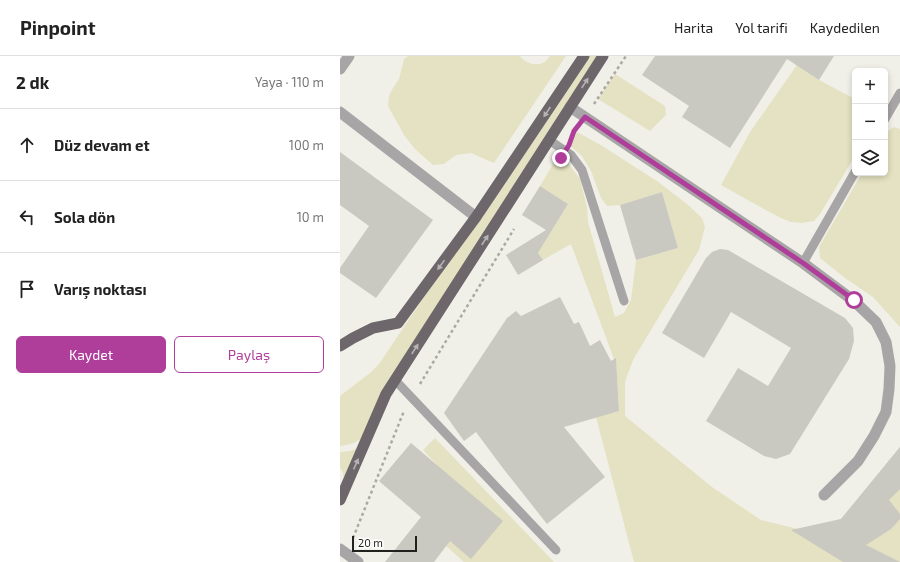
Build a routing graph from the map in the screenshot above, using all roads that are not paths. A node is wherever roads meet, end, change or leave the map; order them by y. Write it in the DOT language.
graph roads {
  1 [pos="349,56"];
  2 [pos="584,56"];
  3 [pos="602,56"];
  4 [pos="340,69"];
  5 [pos="900,93"];
  6 [pos="570,107"];
  7 [pos="340,112"];
  8 [pos="888,114"];
  9 [pos="549,140"];
  10 [pos="853,176"];
  11 [pos="476,217"];
  12 [pos="803,263"];
  13 [pos="624,301"];
  14 [pos="340,346"];
  15 [pos="395,380"];
  16 [pos="824,494"];
  17 [pos="340,500"];
  18 [pos="556,550"];
  19 [pos="344,551"];
  20 [pos="358,562"];
  1 -- 4 [label="street"];
  2 -- 11 [label="main road, one-way"];
  6 -- 3 [label="main road, one-way"];
  5 -- 8 [label="lane"];
  6 -- 9 [label="main road"];
  6 -- 12 [label="street"];
  7 -- 11 [label="street"];
  9 -- 13 [label="lane"];
  15 -- 9 [label="main road, one-way"];
  10 -- 12 [label="lane"];
  11 -- 14 [label="main road, one-way"];
  12 -- 16 [label="street"];
  17 -- 15 [label="main road, one-way"];
  15 -- 18 [label="lane"];
  19 -- 20 [label="street"];
}
